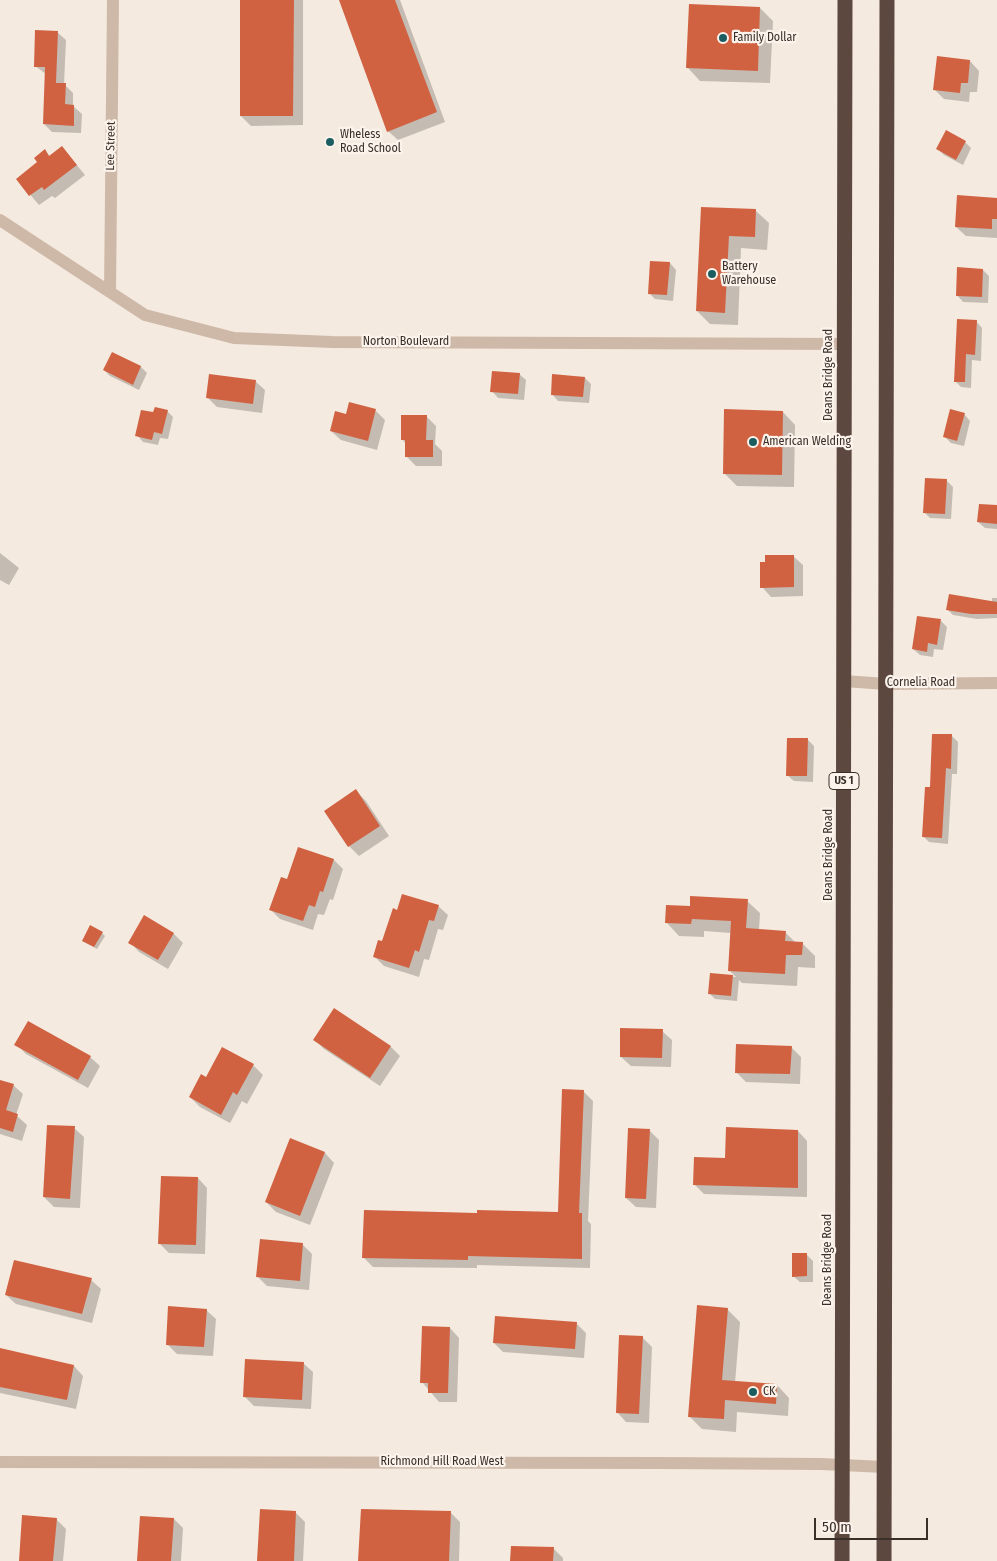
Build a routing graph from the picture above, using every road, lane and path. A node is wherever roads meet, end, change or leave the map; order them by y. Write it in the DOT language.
graph roads {
  1 [pos="113,0"];
  2 [pos="844,0"];
  3 [pos="886,0"];
  4 [pos="0,220"];
  5 [pos="110,292"];
  6 [pos="844,344"];
  7 [pos="844,681"];
  8 [pos="997,683"];
  9 [pos="886,684"];
  10 [pos="0,1462"];
  11 [pos="842,1465"];
  12 [pos="884,1468"];
  13 [pos="842,1561"];
  14 [pos="884,1561"];
  1 -- 5 [label="street, Lee Street"];
  2 -- 6 [label="highway, Deans Bridge Road / US 1"];
  3 -- 9 [label="highway"];
  4 -- 5 [label="street, Norton Boulevard"];
  5 -- 6 [label="street, Norton Boulevard"];
  6 -- 7 [label="highway, Deans Bridge Road / US 1"];
  7 -- 9 [label="street, Cornelia Road"];
  7 -- 11 [label="highway, Deans Bridge Road / US 1"];
  8 -- 9 [label="street, Cornelia Road"];
  9 -- 12 [label="highway"];
  10 -- 11 [label="street, Richmond Hill Road West"];
  11 -- 12 [label="street, Richmond Hill Road West"];
  11 -- 13 [label="highway, Deans Bridge Road / US 1"];
  12 -- 14 [label="highway"];
}
